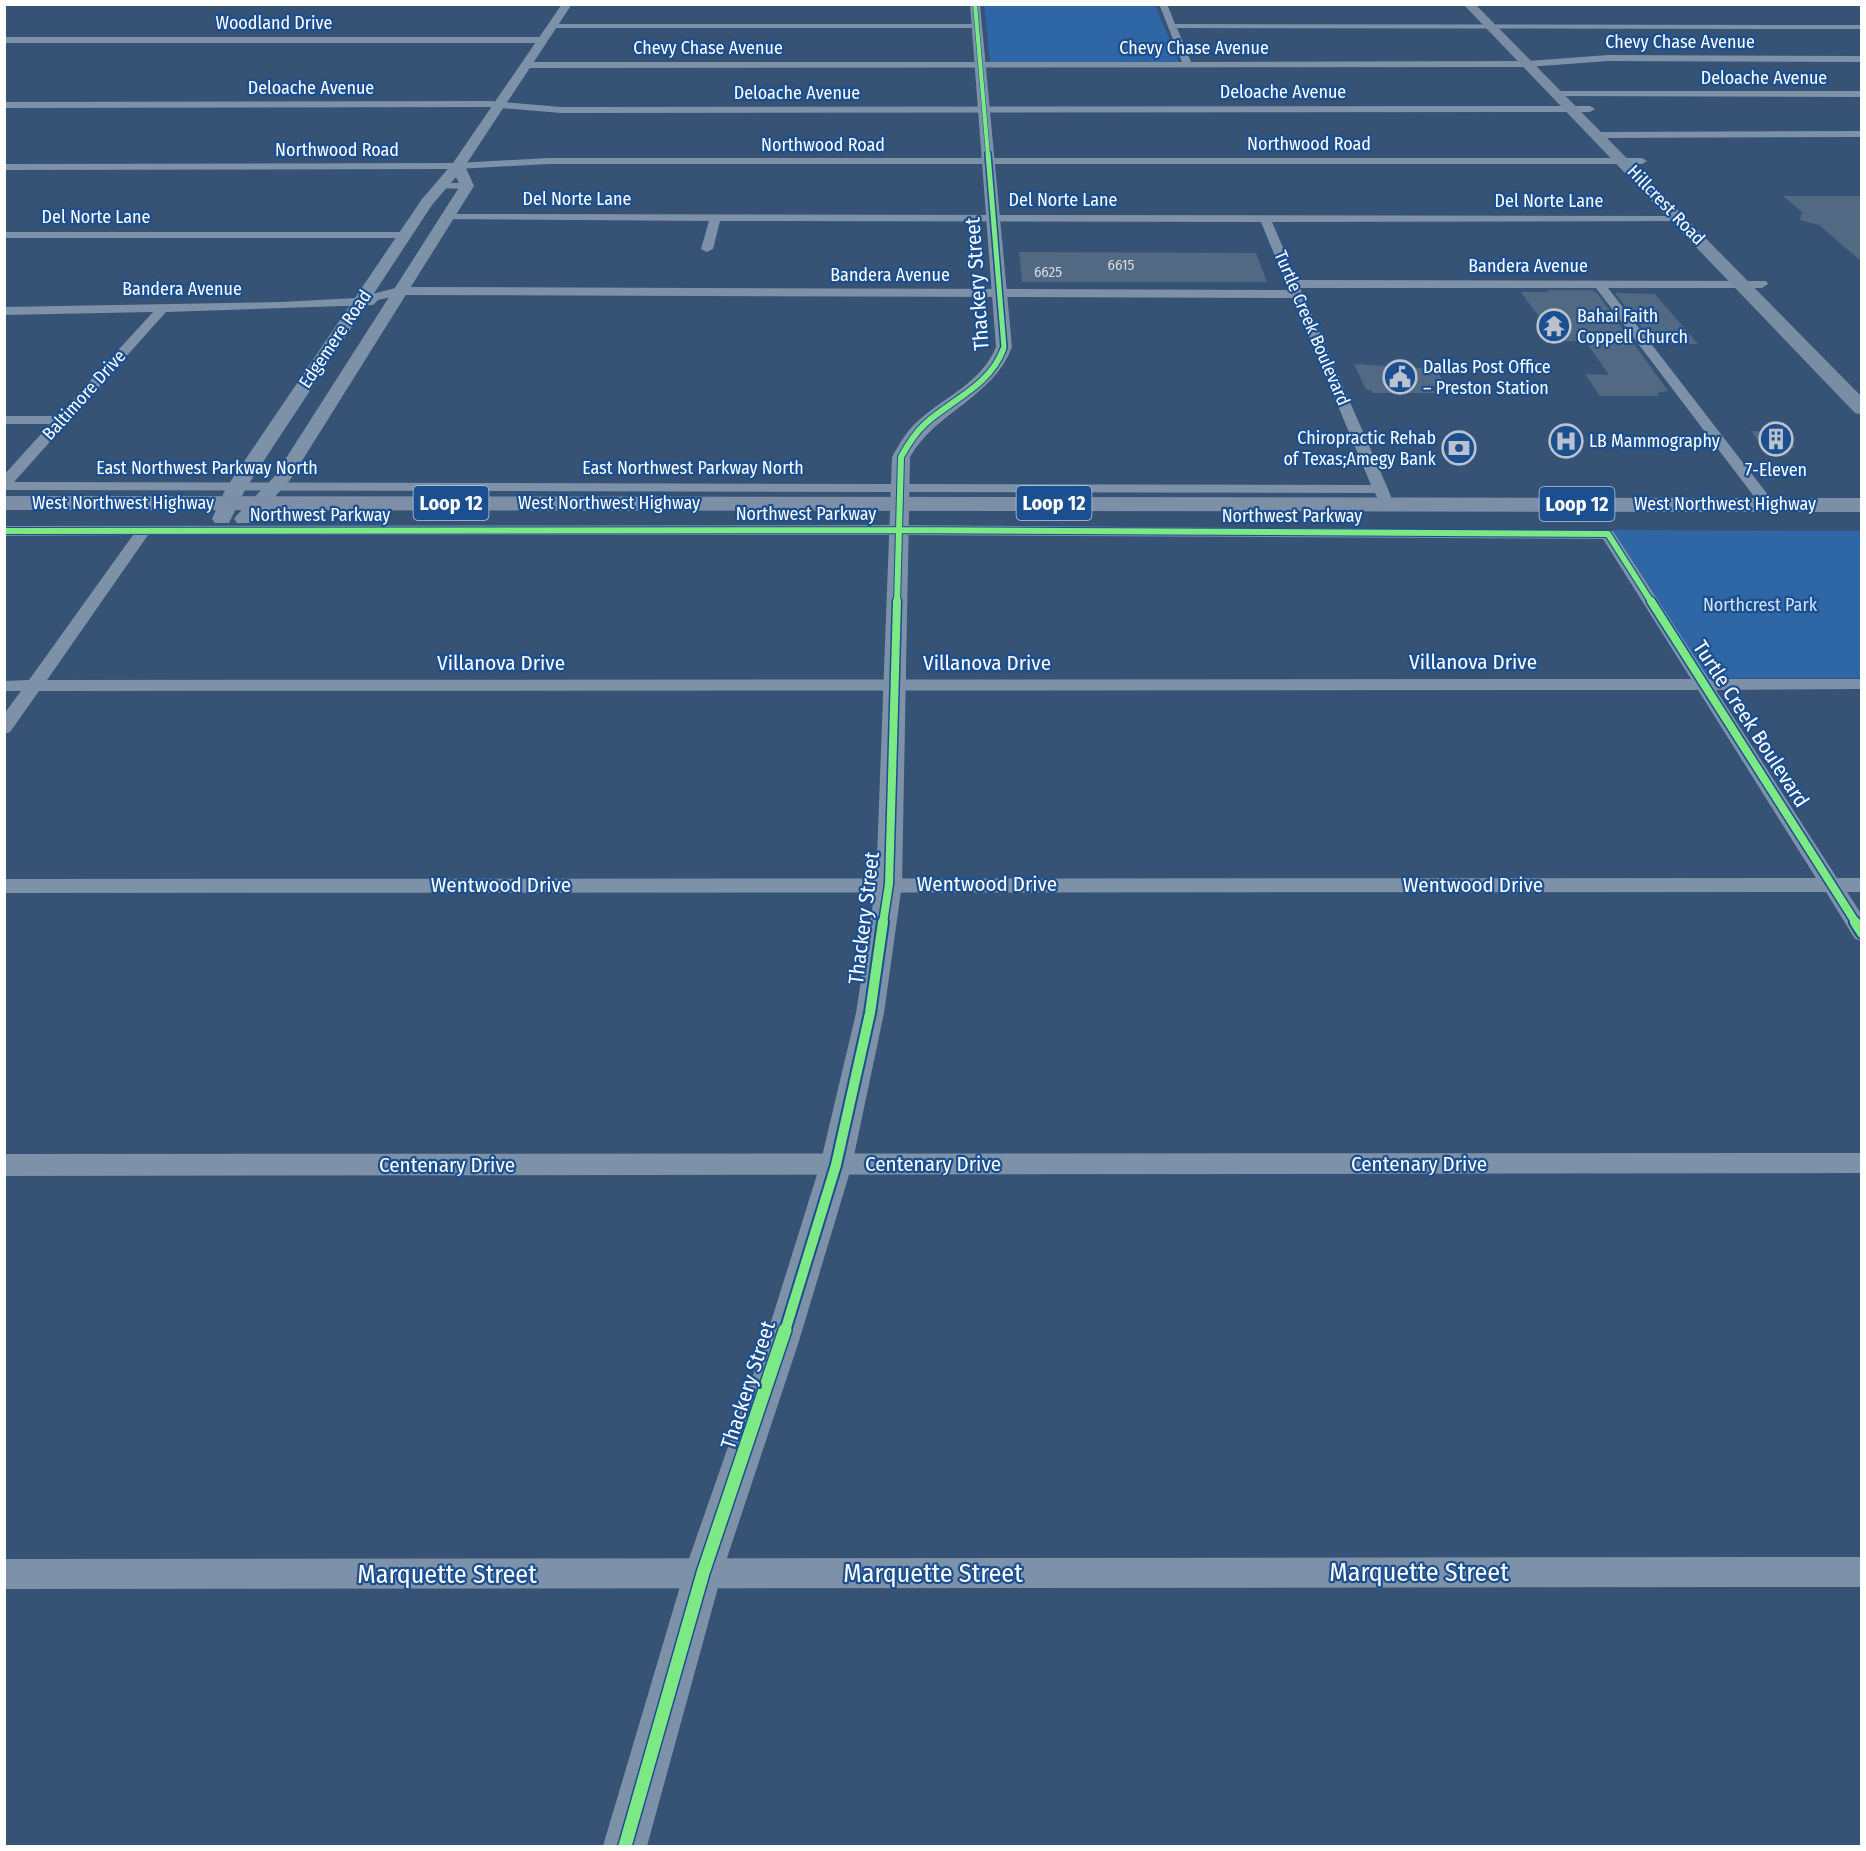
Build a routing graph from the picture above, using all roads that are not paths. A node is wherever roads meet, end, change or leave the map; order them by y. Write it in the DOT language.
graph roads {
  1 [pos="567,4"];
  2 [pos="975,4"];
  3 [pos="1162,4"];
  4 [pos="1468,4"];
  5 [pos="1482,4"];
  6 [pos="553,26"];
  7 [pos="977,26"];
  8 [pos="1171,26"];
  9 [pos="1488,26"];
  10 [pos="1503,26"];
  11 [pos="1862,27"];
  12 [pos="4,40"];
  13 [pos="543,40"];
  14 [pos="1862,59"];
  15 [pos="1528,64"];
  16 [pos="1544,64"];
  17 [pos="527,65"];
  18 [pos="980,65"];
  19 [pos="1188,65"];
  20 [pos="1558,94"];
  21 [pos="1575,94"];
  22 [pos="1862,94"];
  23 [pos="4,105"];
  24 [pos="498,105"];
  25 [pos="984,109"];
  26 [pos="1573,109"];
  27 [pos="1590,109"];
  28 [pos="1615,134"];
  29 [pos="1862,134"];
  30 [pos="1598,135"];
  31 [pos="987,161"];
  32 [pos="1623,161"];
  33 [pos="1641,161"];
  34 [pos="458,166"];
  35 [pos="4,167"];
  36 [pos="440,186"];
  37 [pos="466,186"];
  38 [pos="447,217"];
  39 [pos="716,217"];
  40 [pos="991,217"];
  41 [pos="1264,219"];
  42 [pos="1690,221"];
  43 [pos="4,235"];
  44 [pos="404,235"];
  45 [pos="707,249"];
  46 [pos="1599,284"];
  47 [pos="1741,284"];
  48 [pos="1762,284"];
  49 [pos="1295,289"];
  50 [pos="997,292"];
  51 [pos="397,297"];
  52 [pos="360,301"];
  53 [pos="164,307"];
  54 [pos="4,311"];
  55 [pos="1814,334"];
  56 [pos="1790,335"];
  57 [pos="1862,384"];
  58 [pos="1860,405"];
  59 [pos="4,420"];
  60 [pos="62,420"];
  61 [pos="4,485"];
  62 [pos="4,503"];
  63 [pos="244,503"];
  64 [pos="1387,504"];
  65 [pos="1767,504"];
  66 [pos="1862,504"];
  67 [pos="898,510"];
  68 [pos="4,519"];
  69 [pos="1862,520"];
  70 [pos="4,531"];
  71 [pos="143,532"];
  72 [pos="1608,534"];
  73 [pos="1704,684"];
  74 [pos="1862,684"];
  75 [pos="4,686"];
  76 [pos="34,686"];
  77 [pos="896,686"];
  78 [pos="4,728"];
  79 [pos="889,884"];
  80 [pos="4,885"];
  81 [pos="1832,885"];
  82 [pos="1862,885"];
  83 [pos="1862,933"];
  84 [pos="1862,1163"];
  85 [pos="4,1165"];
  86 [pos="836,1165"];
  87 [pos="1862,1572"];
  88 [pos="703,1573"];
  89 [pos="4,1574"];
  90 [pos="624,1846"];
  1 -- 6 [label="street, Edgemere Road"];
  2 -- 7 [label="street, Thackery Street"];
  3 -- 8 [label="street"];
  4 -- 9 [label="main road, Hillcrest Road"];
  5 -- 10 [label="main road, Hillcrest Road"];
  6 -- 7 [label="street"];
  6 -- 13 [label="street, Edgemere Road"];
  7 -- 18 [label="street, Thackery Street"];
  8 -- 9 [label="street"];
  8 -- 19 [label="street"];
  9 -- 10 [label="street"];
  9 -- 15 [label="main road, Hillcrest Road"];
  10 -- 11 [label="street"];
  10 -- 16 [label="main road, Hillcrest Road"];
  12 -- 13 [label="street, Woodland Drive"];
  13 -- 17 [label="street, Edgemere Road"];
  14 -- 16 [label="street, Chevy Chase Avenue"];
  15 -- 16 [label="street, Chevy Chase Avenue"];
  15 -- 19 [label="street, Chevy Chase Avenue"];
  15 -- 20 [label="main road, Hillcrest Road"];
  16 -- 21 [label="main road, Hillcrest Road"];
  17 -- 18 [label="street, Chevy Chase Avenue"];
  17 -- 24 [label="street, Edgemere Road"];
  18 -- 19 [label="street, Chevy Chase Avenue"];
  18 -- 25 [label="street, Thackery Street"];
  20 -- 21 [label="street, Deloache Avenue"];
  20 -- 26 [label="main road, Hillcrest Road"];
  21 -- 22 [label="street, Deloache Avenue"];
  21 -- 27 [label="main road, Hillcrest Road"];
  23 -- 24 [label="street, Deloache Avenue"];
  24 -- 25 [label="street, Deloache Avenue"];
  24 -- 34 [label="street, Edgemere Road"];
  25 -- 26 [label="street, Deloache Avenue"];
  25 -- 31 [label="street, Thackery Street"];
  26 -- 27 [label="street, Deloache Avenue"];
  26 -- 30 [label="main road, Hillcrest Road"];
  27 -- 28 [label="main road, Hillcrest Road"];
  28 -- 29 [label="street"];
  28 -- 30 [label="street"];
  28 -- 33 [label="main road, Hillcrest Road"];
  30 -- 32 [label="main road, Hillcrest Road"];
  31 -- 32 [label="street, Northwood Road"];
  31 -- 34 [label="street, Northwood Road"];
  31 -- 40 [label="street, Thackery Street"];
  32 -- 33 [label="street, Northwood Road"];
  32 -- 42 [label="main road, Hillcrest Road"];
  33 -- 42 [label="main road, Hillcrest Road"];
  34 -- 35 [label="street, Northwood Road"];
  34 -- 36 [label="street, Edgemere Road"];
  34 -- 37 [label="street"];
  36 -- 37 [label="street"];
  36 -- 44 [label="street, Edgemere Road"];
  37 -- 38 [label="street, Edgemere Road"];
  38 -- 39 [label="street, Del Norte Lane"];
  38 -- 51 [label="street, Edgemere Road"];
  39 -- 40 [label="street, Del Norte Lane"];
  39 -- 45 [label="street"];
  40 -- 41 [label="street, Del Norte Lane"];
  40 -- 50 [label="street, Thackery Street"];
  41 -- 42 [label="street, Del Norte Lane"];
  41 -- 49 [label="street, Turtle Creek Boulevard"];
  42 -- 47 [label="main road, Hillcrest Road"];
  42 -- 48 [label="main road, Hillcrest Road"];
  43 -- 44 [label="street, Del Norte Lane"];
  44 -- 52 [label="street, Edgemere Road"];
  46 -- 47 [label="street, Bandera Avenue"];
  46 -- 49 [label="street, Bandera Avenue"];
  46 -- 65 [label="street"];
  47 -- 48 [label="street, Bandera Avenue"];
  47 -- 56 [label="main road, Hillcrest Road"];
  48 -- 55 [label="main road, Hillcrest Road"];
  49 -- 50 [label="street, Bandera Avenue"];
  49 -- 64 [label="street, Turtle Creek Boulevard"];
  50 -- 51 [label="street, Bandera Avenue"];
  50 -- 67 [label="street, Thackery Street"];
  51 -- 52 [label="street, Bandera Avenue"];
  51 -- 63 [label="street, Edgemere Road"];
  52 -- 53 [label="street, Bandera Avenue"];
  52 -- 63 [label="street, Edgemere Road"];
  53 -- 54 [label="street, Bandera Avenue"];
  53 -- 60 [label="street, Baltimore Drive"];
  55 -- 56 [label="main road"];
  55 -- 57 [label="main road, Hillcrest Road"];
  56 -- 58 [label="main road, Hillcrest Road"];
  59 -- 60 [label="street"];
  60 -- 61 [label="street, Baltimore Drive"];
  61 -- 63 [label="street, East Northwest Parkway North"];
  62 -- 63 [label="main road, West Northwest Highway / Loop 12"];
  63 -- 67 [label="main road, West Northwest Highway / Loop 12"];
  63 -- 67 [label="street, East Northwest Parkway North"];
  63 -- 68 [label="main road, West Northwest Highway / Loop 12"];
  64 -- 65 [label="main road, West Northwest Highway / Loop 12"];
  64 -- 67 [label="main road, West Northwest Highway / Loop 12"];
  64 -- 67 [label="street, East Northwest Parkway North"];
  64 -- 69 [label="main road, West Northwest Highway / Loop 12"];
  65 -- 66 [label="main road, West Northwest Highway / Loop 12"];
  67 -- 71 [label="street, Northwest Parkway"];
  67 -- 72 [label="street, Northwest Parkway"];
  67 -- 77 [label="street, Thackery Street"];
  70 -- 71 [label="street, Northwest Parkway"];
  71 -- 76 [label="street"];
  72 -- 73 [label="street, Turtle Creek Boulevard"];
  73 -- 74 [label="street, Villanova Drive"];
  73 -- 77 [label="street, Villanova Drive"];
  73 -- 81 [label="street, Turtle Creek Boulevard"];
  75 -- 76 [label="street, Villanova Drive"];
  76 -- 77 [label="street, Villanova Drive"];
  76 -- 78 [label="street"];
  77 -- 79 [label="street, Thackery Street"];
  79 -- 80 [label="street, Wentwood Drive"];
  79 -- 81 [label="street, Wentwood Drive"];
  79 -- 86 [label="street, Thackery Street"];
  81 -- 82 [label="street, Wentwood Drive"];
  81 -- 83 [label="street, Turtle Creek Boulevard"];
  84 -- 86 [label="street, Centenary Drive"];
  85 -- 86 [label="street, Centenary Drive"];
  86 -- 88 [label="street, Thackery Street"];
  87 -- 88 [label="street, Marquette Street"];
  88 -- 89 [label="street, Marquette Street"];
  88 -- 90 [label="street, Thackery Street"];
}
